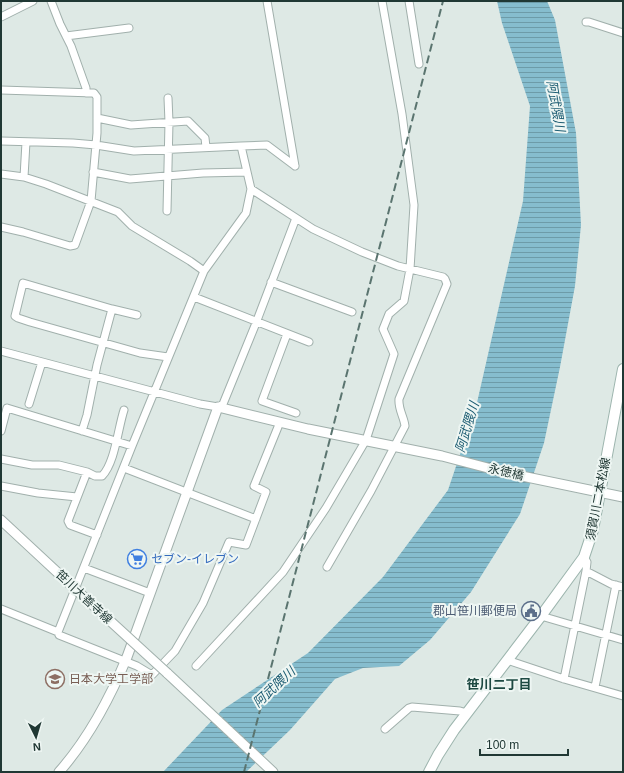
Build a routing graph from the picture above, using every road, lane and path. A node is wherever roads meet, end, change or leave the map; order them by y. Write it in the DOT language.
graph roads {
  1 [pos="33,1"];
  2 [pos="51,1"];
  3 [pos="267,1"];
  4 [pos="382,1"];
  5 [pos="409,1"];
  6 [pos="1,17"];
  7 [pos="586,22"];
  8 [pos="129,28"];
  9 [pos="623,33"];
  10 [pos="66,36"];
  11 [pos="419,64"];
  12 [pos="1,90"];
  13 [pos="86,93"];
  14 [pos="168,98"];
  15 [pos="97,118"];
  16 [pos="169,122"];
  17 [pos="1,141"];
  18 [pos="26,142"];
  19 [pos="96,145"];
  20 [pos="241,146"];
  21 [pos="206,148"];
  22 [pos="168,150"];
  23 [pos="93,172"];
  24 [pos="247,172"];
  25 [pos="1,174"];
  26 [pos="167,176"];
  27 [pos="24,177"];
  28 [pos="250,189"];
  29 [pos="91,201"];
  30 [pos="167,211"];
  31 [pos="296,218"];
  32 [pos="1,227"];
  33 [pos="410,269"];
  34 [pos="204,271"];
  35 [pos="271,282"];
  36 [pos="194,297"];
  37 [pos="112,309"];
  38 [pos="352,312"];
  39 [pos="137,314"];
  40 [pos="256,323"];
  41 [pos="287,334"];
  42 [pos="308,342"];
  43 [pos="104,343"];
  44 [pos="1,351"];
  45 [pos="168,357"];
  46 [pos="42,362"];
  47 [pos="623,369"];
  48 [pos="96,376"];
  49 [pos="154,391"];
  50 [pos="29,404"];
  51 [pos="218,407"];
  52 [pos="124,410"];
  53 [pos="296,413"];
  54 [pos="280,422"];
  55 [pos="1,431"];
  56 [pos="82,431"];
  57 [pos="366,440"];
  58 [pos="117,442"];
  59 [pos="132,446"];
  60 [pos="396,447"];
  61 [pos="1,459"];
  62 [pos="124,468"];
  63 [pos="87,472"];
  64 [pos="1,486"];
  65 [pos="186,492"];
  66 [pos="600,493"];
  67 [pos="77,497"];
  68 [pos="623,497"];
  69 [pos="256,519"];
  70 [pos="1,520"];
  71 [pos="97,536"];
  72 [pos="584,556"];
  73 [pos="327,566"];
  74 [pos="84,568"];
  75 [pos="586,571"];
  76 [pos="620,586"];
  77 [pos="150,593"];
  78 [pos="1,609"];
  79 [pos="541,616"];
  80 [pos="574,626"];
  81 [pos="58,632"];
  82 [pos="606,636"];
  83 [pos="623,640"];
  84 [pos="508,660"];
  85 [pos="125,661"];
  86 [pos="196,666"];
  87 [pos="564,679"];
  88 [pos="595,687"];
  89 [pos="623,696"];
  90 [pos="467,713"];
  91 [pos="385,729"];
  92 [pos="59,772"];
  93 [pos="273,772"];
  94 [pos="429,772"];
  1 -- 6 [label="street"];
  2 -- 10 [label="street"];
  3 -- 20 [label="street"];
  4 -- 33 [label="street"];
  5 -- 11 [label="street"];
  7 -- 9 [label="street"];
  8 -- 10 [label="street"];
  10 -- 13 [label="street"];
  12 -- 13 [label="street"];
  13 -- 15 [label="street"];
  14 -- 16 [label="street"];
  15 -- 16 [label="street"];
  15 -- 19 [label="street"];
  16 -- 21 [label="street"];
  16 -- 22 [label="street"];
  17 -- 18 [label="street"];
  18 -- 19 [label="street"];
  18 -- 27 [label="street"];
  19 -- 22 [label="street"];
  19 -- 23 [label="street"];
  20 -- 21 [label="street"];
  20 -- 24 [label="street"];
  21 -- 22 [label="street"];
  22 -- 26 [label="street"];
  23 -- 26 [label="street"];
  23 -- 29 [label="street"];
  24 -- 26 [label="street"];
  24 -- 28 [label="street"];
  25 -- 27 [label="street"];
  26 -- 30 [label="street"];
  27 -- 29 [label="street"];
  28 -- 31 [label="street"];
  28 -- 34 [label="street"];
  29 -- 32 [label="street"];
  29 -- 34 [label="street"];
  31 -- 33 [label="street"];
  31 -- 35 [label="street"];
  33 -- 57 [label="street"];
  33 -- 60 [label="street"];
  34 -- 36 [label="street"];
  35 -- 38 [label="street"];
  35 -- 40 [label="street"];
  36 -- 40 [label="street"];
  36 -- 45 [label="street"];
  37 -- 39 [label="street"];
  37 -- 43 [label="street"];
  37 -- 43 [label="street"];
  40 -- 41 [label="street"];
  40 -- 51 [label="street"];
  41 -- 42 [label="street"];
  41 -- 53 [label="street"];
  43 -- 45 [label="street"];
  43 -- 48 [label="street"];
  44 -- 46 [label="street"];
  45 -- 49 [label="street"];
  46 -- 48 [label="street"];
  46 -- 50 [label="street"];
  47 -- 66 [label="main road, 須賀川二本松線"];
  48 -- 49 [label="street"];
  48 -- 56 [label="street"];
  49 -- 51 [label="street"];
  49 -- 59 [label="street"];
  51 -- 54 [label="street, 永徳橋"];
  51 -- 65 [label="street"];
  52 -- 58 [label="street"];
  54 -- 57 [label="street, 永徳橋"];
  54 -- 69 [label="street"];
  55 -- 56 [label="street"];
  56 -- 58 [label="street"];
  57 -- 60 [label="street, 永徳橋"];
  57 -- 86 [label="street"];
  58 -- 59 [label="street"];
  58 -- 63 [label="street"];
  59 -- 62 [label="street"];
  60 -- 66 [label="street, 永徳橋"];
  60 -- 73 [label="street"];
  61 -- 63 [label="street"];
  62 -- 65 [label="street"];
  62 -- 71 [label="street"];
  63 -- 67 [label="street"];
  64 -- 67 [label="street"];
  65 -- 69 [label="street"];
  65 -- 77 [label="street"];
  66 -- 68 [label="street, 永徳橋"];
  66 -- 72 [label="main road, 須賀川二本松線"];
  67 -- 71 [label="street"];
  69 -- 85 [label="street"];
  70 -- 93 [label="street, 笹川大善寺線, bridge"];
  71 -- 74 [label="street"];
  72 -- 75 [label="street"];
  72 -- 79 [label="main road, 須賀川二本松線"];
  74 -- 77 [label="street"];
  74 -- 81 [label="street"];
  75 -- 76 [label="street"];
  75 -- 80 [label="street"];
  76 -- 82 [label="street"];
  77 -- 85 [label="street"];
  78 -- 81 [label="street"];
  79 -- 80 [label="street"];
  79 -- 84 [label="main road, 須賀川二本松線"];
  80 -- 82 [label="street"];
  80 -- 87 [label="street"];
  81 -- 85 [label="street"];
  82 -- 83 [label="street"];
  82 -- 88 [label="street"];
  84 -- 87 [label="street"];
  84 -- 90 [label="main road, 須賀川二本松線"];
  85 -- 92 [label="street"];
  87 -- 88 [label="street"];
  88 -- 89 [label="street"];
  90 -- 91 [label="street"];
  90 -- 94 [label="main road, 須賀川二本松線"];
}
